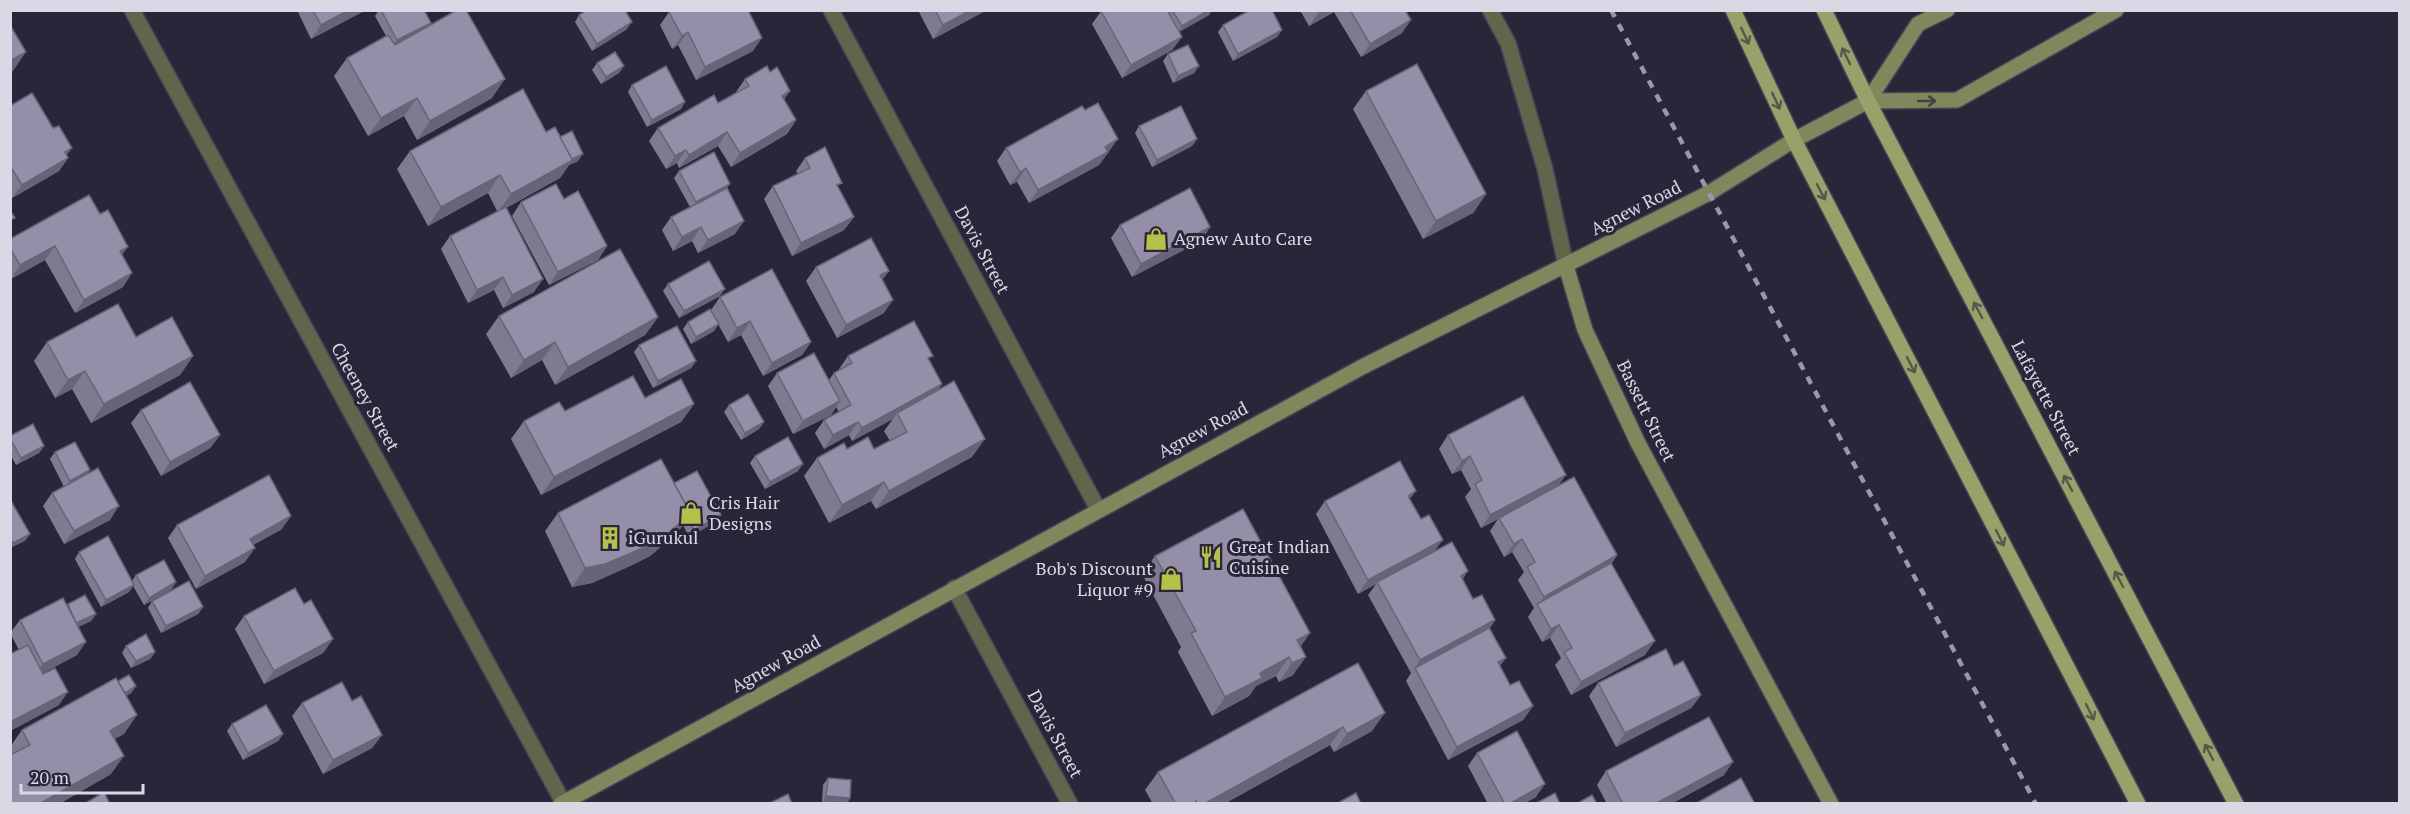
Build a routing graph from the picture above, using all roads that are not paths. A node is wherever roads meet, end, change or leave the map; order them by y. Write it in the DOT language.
graph roads {
  1 [pos="132,10"];
  2 [pos="831,10"];
  3 [pos="1490,10"];
  4 [pos="1733,10"];
  5 [pos="1824,10"];
  6 [pos="1947,10"];
  7 [pos="2116,10"];
  8 [pos="1868,101"];
  9 [pos="1794,140"];
  10 [pos="1566,266"];
  11 [pos="1098,509"];
  12 [pos="954,588"];
  13 [pos="562,803"];
  14 [pos="1070,804"];
  15 [pos="1831,804"];
  16 [pos="2138,804"];
  17 [pos="2236,804"];
  1 -- 13 [label="street, Cheeney Street"];
  2 -- 11 [label="street, Davis Street"];
  3 -- 10 [label="street, Bassett Street"];
  4 -- 9 [label="main road, one-way"];
  8 -- 5 [label="main road, Lafayette Street, one-way"];
  6 -- 8 [label="street, Agnew Road"];
  8 -- 7 [label="street, Agnew Road, one-way"];
  8 -- 9 [label="street, Agnew Road"];
  17 -- 8 [label="main road, Lafayette Street, one-way"];
  9 -- 10 [label="street, Agnew Road"];
  9 -- 16 [label="main road, one-way"];
  10 -- 11 [label="street, Agnew Road"];
  10 -- 15 [label="street, Bassett Street"];
  11 -- 12 [label="street, Agnew Road"];
  12 -- 13 [label="street, Agnew Road"];
  12 -- 14 [label="street, Davis Street"];
}
